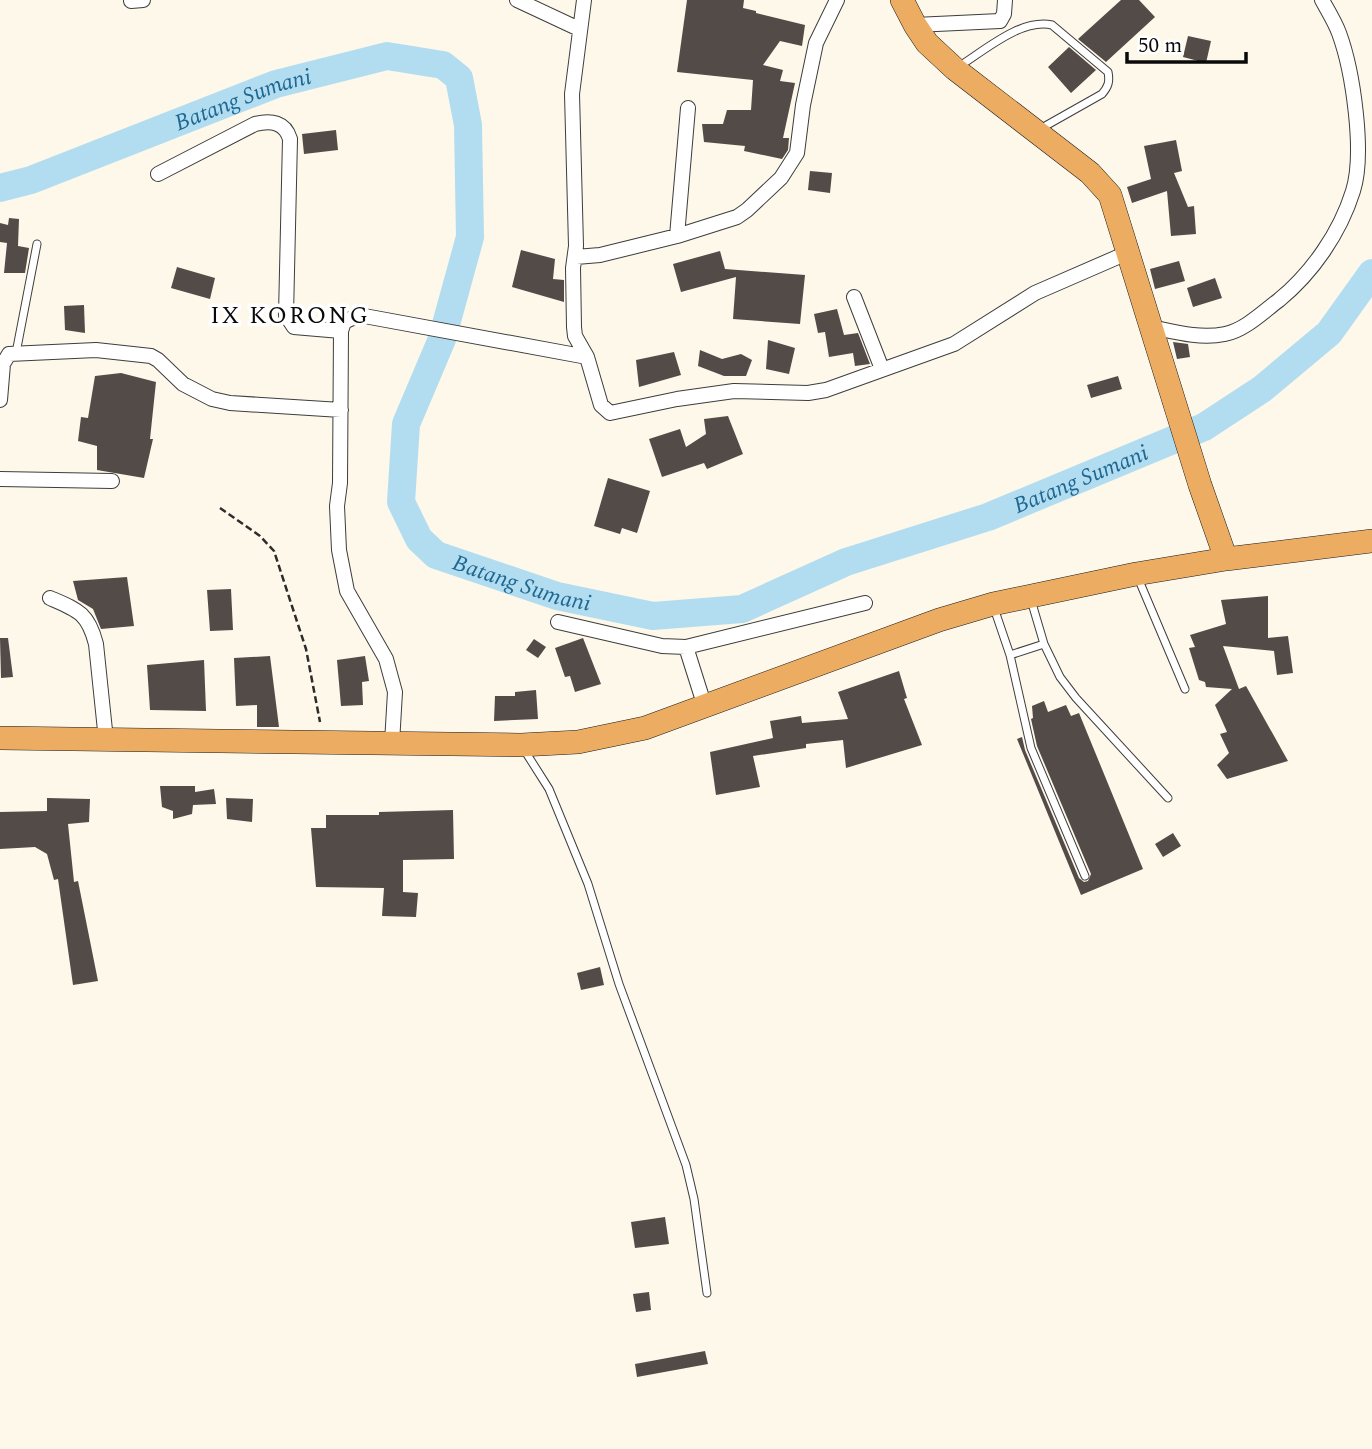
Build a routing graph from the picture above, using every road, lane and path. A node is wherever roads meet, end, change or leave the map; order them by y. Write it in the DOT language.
graph roads {
  1 [pos="517,0"];
  2 [pos="584,0"];
  3 [pos="837,0"];
  4 [pos="902,0"];
  5 [pos="1004,0"];
  6 [pos="1322,0"];
  7 [pos="915,25"];
  8 [pos="579,29"];
  9 [pos="955,69"];
  10 [pos="688,108"];
  11 [pos="1035,132"];
  12 [pos="158,174"];
  13 [pos="677,236"];
  14 [pos="37,244"];
  15 [pos="1127,253"];
  16 [pos="576,257"];
  17 [pos="854,297"];
  18 [pos="1151,327"];
  19 [pos="341,331"];
  20 [pos="16,353"];
  21 [pos="587,357"];
  22 [pos="1,364"];
  23 [pos="882,369"];
  24 [pos="0,400"];
  25 [pos="341,410"];
  26 [pos="0,479"];
  27 [pos="112,481"];
  28 [pos="220,508"];
  29 [pos="1372,541"];
  30 [pos="1226,559"];
  31 [pos="1136,574"];
  32 [pos="1030,596"];
  33 [pos="50,598"];
  34 [pos="865,603"];
  35 [pos="993,604"];
  36 [pos="558,622"];
  37 [pos="1044,644"];
  38 [pos="686,647"];
  39 [pos="1010,655"];
  40 [pos="1185,689"];
  41 [pos="705,707"];
  42 [pos="0,738"];
  43 [pos="106,740"];
  44 [pos="324,743"];
  45 [pos="392,743"];
  46 [pos="521,744"];
  47 [pos="1168,798"];
  48 [pos="1085,876"];
  49 [pos="706,1293"];
  1 -- 8 [label="street"];
  2 -- 8 [label="street"];
  3 -- 13 [label="street"];
  4 -- 7 [label="highway"];
  5 -- 7 [label="street"];
  6 -- 18 [label="street"];
  7 -- 9 [label="highway"];
  8 -- 16 [label="street"];
  9 -- 11 [label="highway"];
  9 -- 11 [label="lane"];
  10 -- 13 [label="street"];
  11 -- 15 [label="highway"];
  12 -- 19 [label="street"];
  13 -- 16 [label="street"];
  14 -- 20 [label="lane"];
  15 -- 18 [label="highway"];
  15 -- 23 [label="street"];
  16 -- 21 [label="street"];
  17 -- 23 [label="street"];
  18 -- 30 [label="highway"];
  19 -- 21 [label="street"];
  19 -- 25 [label="street"];
  20 -- 22 [label="street"];
  20 -- 25 [label="street"];
  21 -- 23 [label="street"];
  22 -- 24 [label="street"];
  25 -- 45 [label="street"];
  26 -- 27 [label="street"];
  28 -- 44 [label="path"];
  29 -- 30 [label="highway"];
  30 -- 31 [label="highway"];
  31 -- 32 [label="highway"];
  31 -- 40 [label="lane"];
  32 -- 35 [label="highway"];
  32 -- 37 [label="lane"];
  33 -- 43 [label="street"];
  34 -- 38 [label="street"];
  35 -- 39 [label="lane"];
  35 -- 41 [label="highway"];
  36 -- 38 [label="street"];
  37 -- 39 [label="lane"];
  37 -- 47 [label="lane"];
  38 -- 41 [label="street"];
  39 -- 48 [label="lane"];
  41 -- 46 [label="highway"];
  42 -- 43 [label="highway"];
  43 -- 44 [label="highway"];
  44 -- 45 [label="highway"];
  45 -- 46 [label="highway"];
  46 -- 49 [label="lane"];
}
